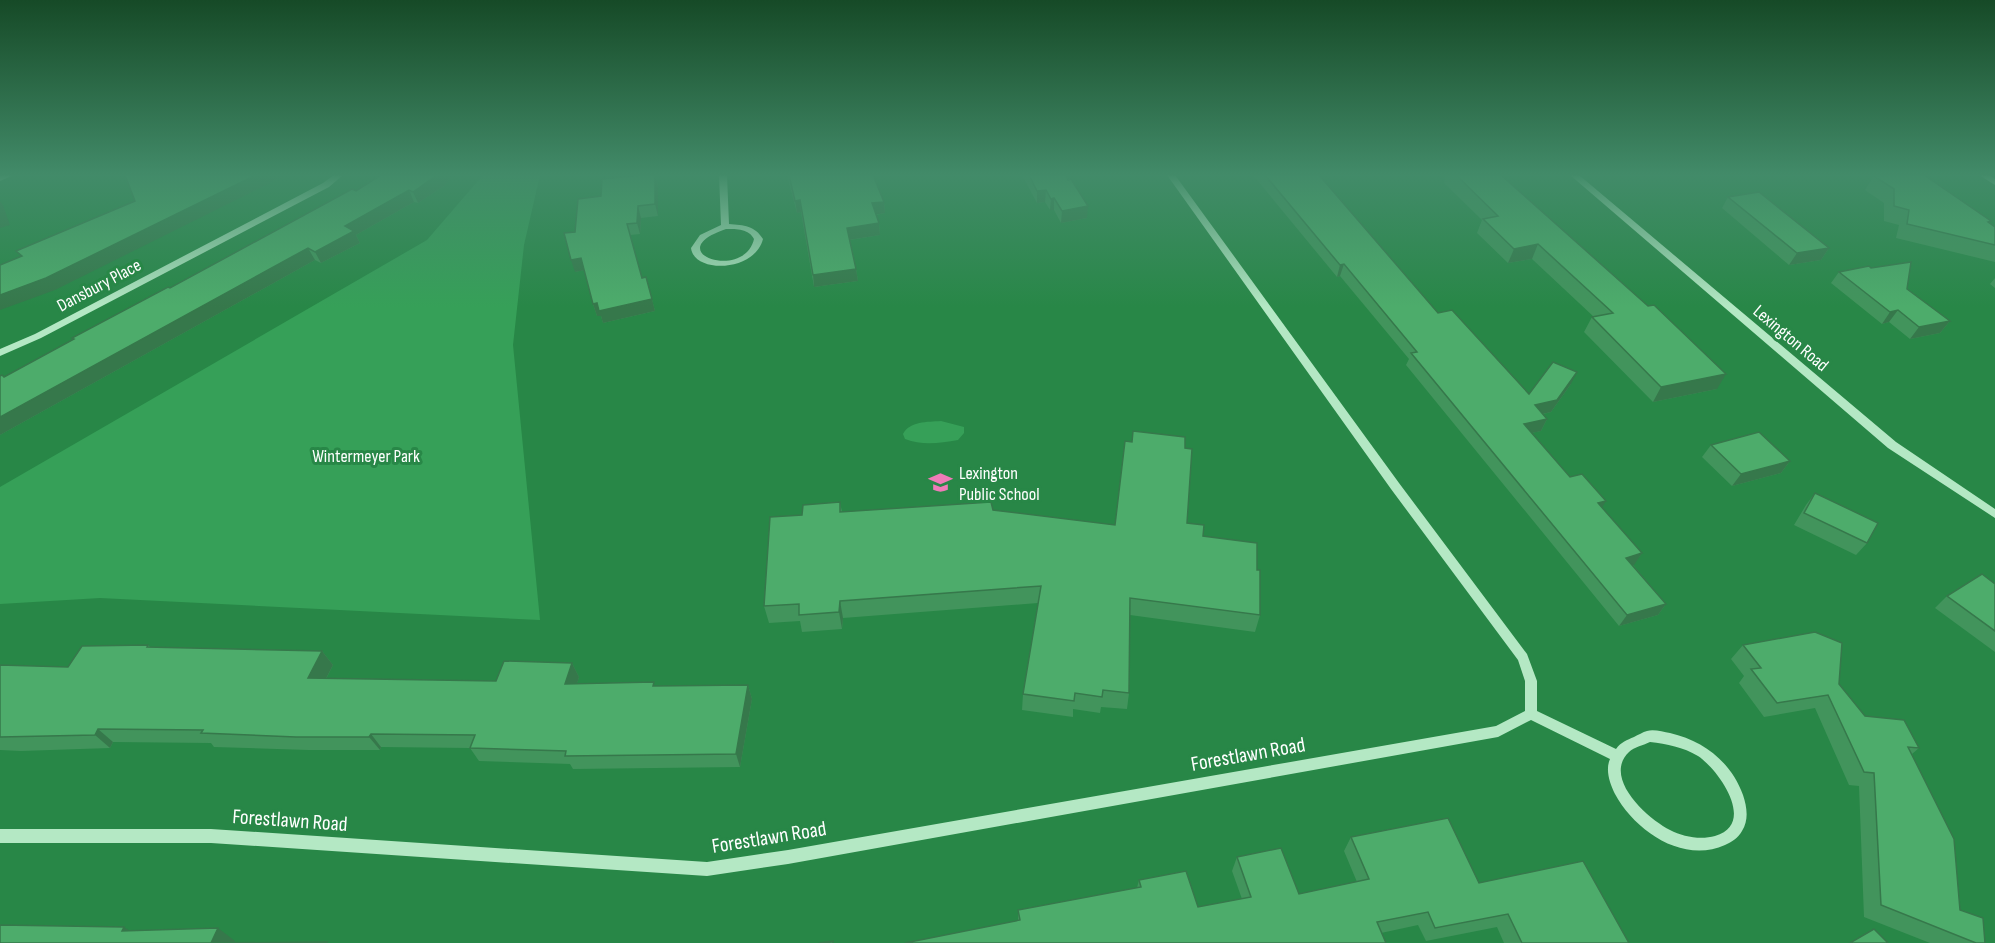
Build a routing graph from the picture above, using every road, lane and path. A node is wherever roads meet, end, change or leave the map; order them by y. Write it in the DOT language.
graph roads {
  1 [pos="261,219"];
  2 [pos="725,219"];
  3 [pos="1203,219"];
  4 [pos="1626,219"];
  5 [pos="725,226"];
  6 [pos="0,353"];
  7 [pos="1995,514"];
  8 [pos="1531,714"];
  9 [pos="1617,756"];
  10 [pos="0,836"];
  1 -- 6 [label="street, Dansbury Place"];
  2 -- 5 [label="street"];
  3 -- 8 [label="street"];
  4 -- 7 [label="street, Lexington Road"];
  5 -- 5 [label="street"];
  8 -- 9 [label="street"];
  8 -- 10 [label="street, Forestlawn Road"];
  9 -- 9 [label="street"];
}
